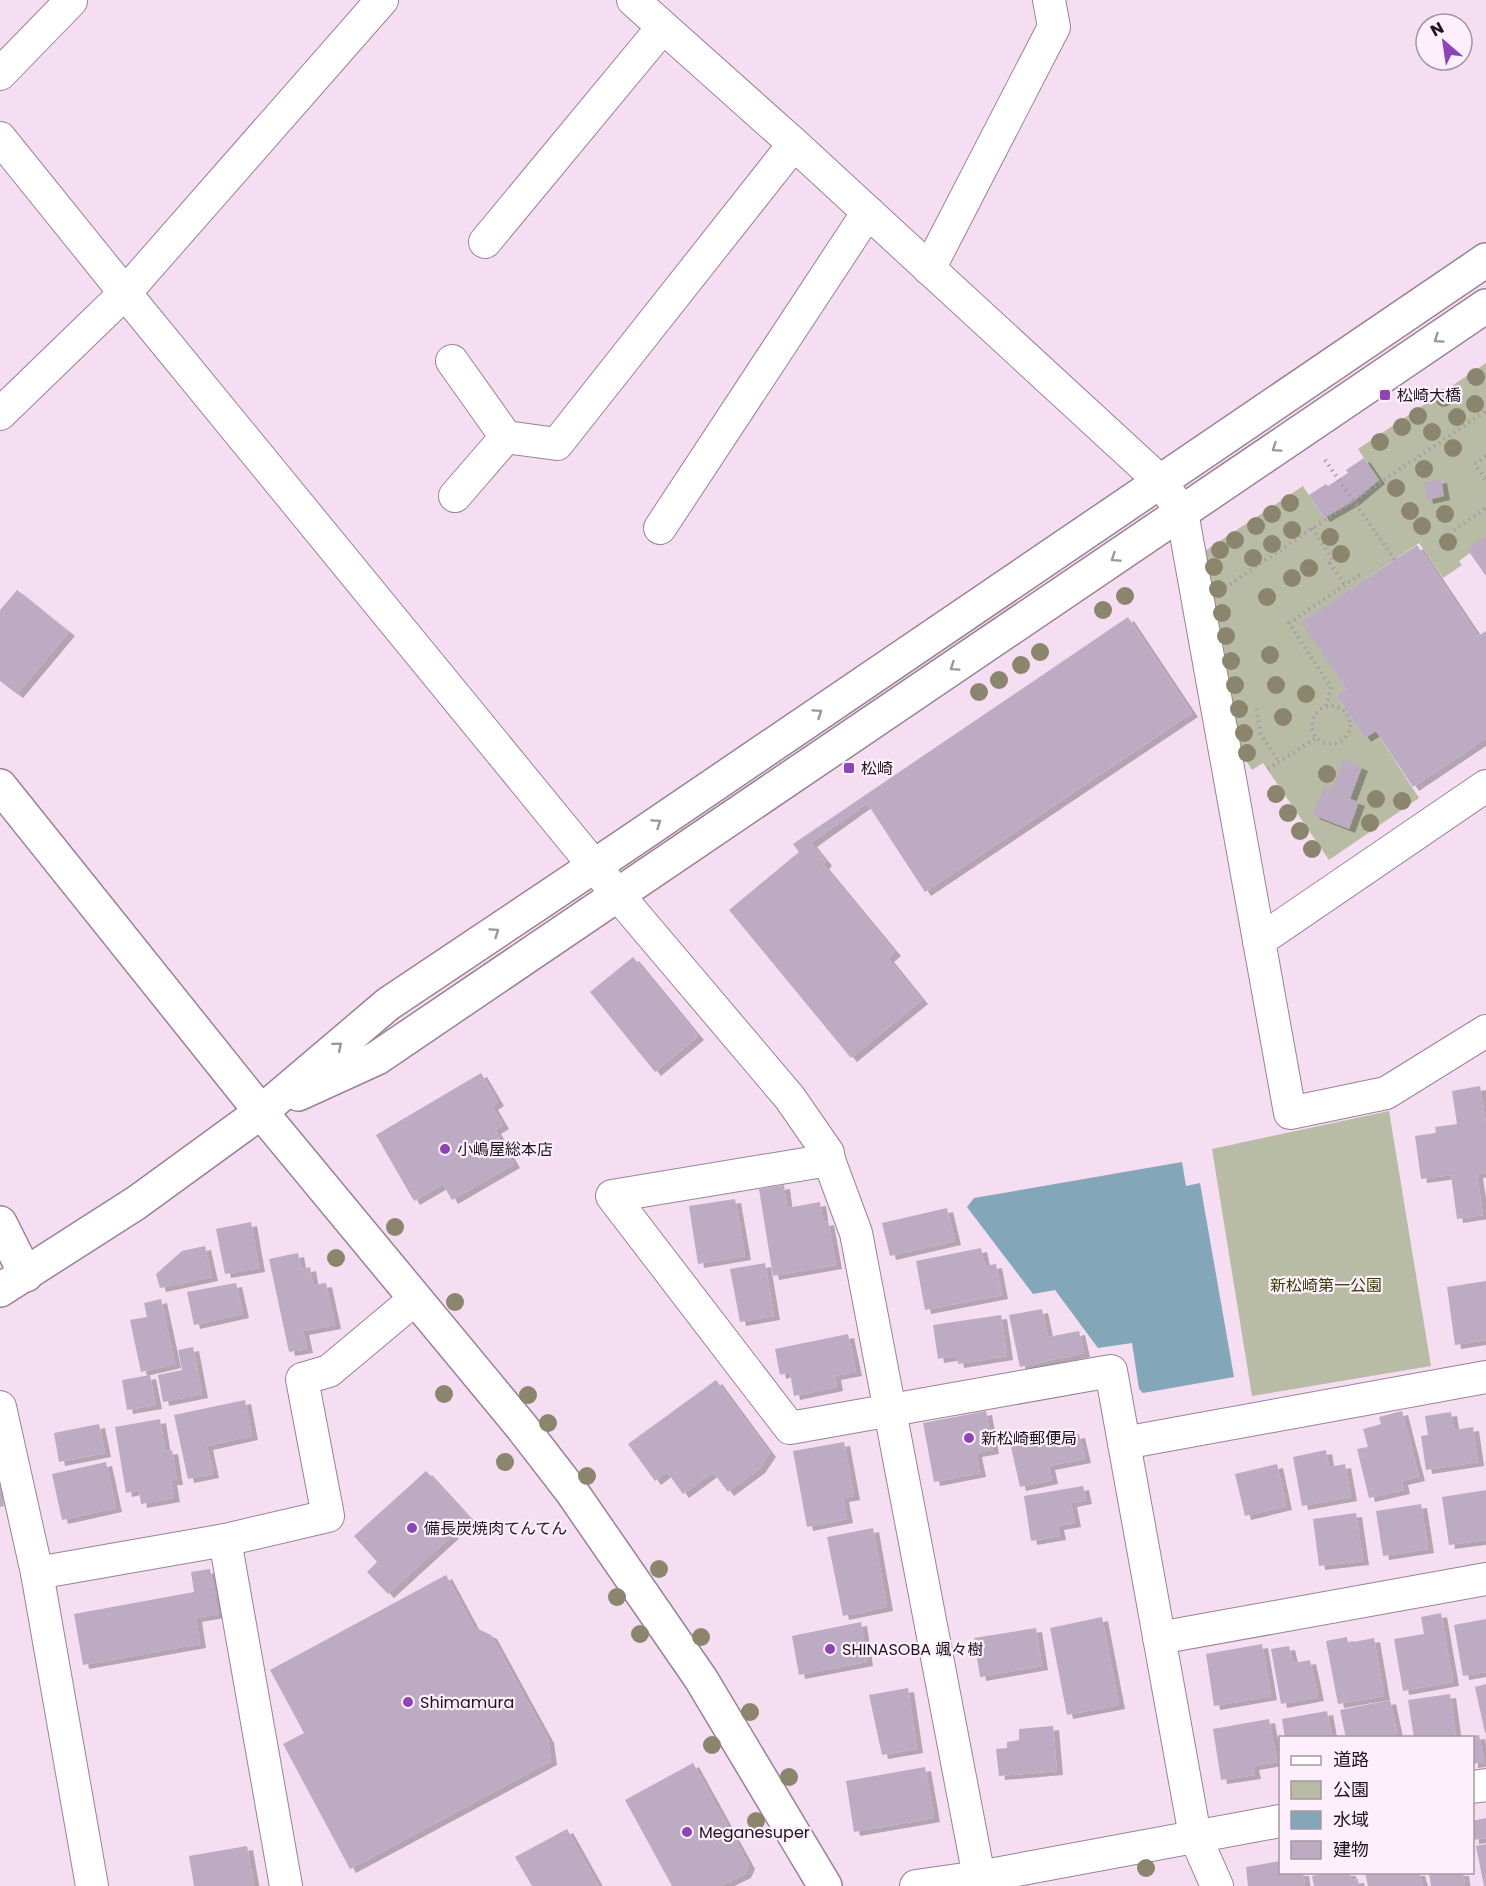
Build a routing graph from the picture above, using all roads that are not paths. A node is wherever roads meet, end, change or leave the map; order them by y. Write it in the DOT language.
graph roads {
  1 [pos="382,0"];
  2 [pos="633,0"];
  3 [pos="1049,0"];
  4 [pos="71,1"];
  5 [pos="663,27"];
  6 [pos="0,74"];
  7 [pos="0,138"];
  8 [pos="794,144"];
  9 [pos="868,212"];
  10 [pos="485,242"];
  11 [pos="1486,260"];
  12 [pos="929,269"];
  13 [pos="125,293"];
  14 [pos="1486,306"];
  15 [pos="452,361"];
  16 [pos="0,414"];
  17 [pos="506,437"];
  18 [pos="1160,481"];
  19 [pos="455,496"];
  20 [pos="1182,512"];
  21 [pos="660,528"];
  22 [pos="0,786"];
  23 [pos="1486,786"];
  24 [pos="595,866"];
  25 [pos="618,895"];
  26 [pos="1259,940"];
  27 [pos="1486,1031"];
  28 [pos="261,1112"];
  29 [pos="829,1160"];
  30 [pos="0,1223"];
  31 [pos="13,1283"];
  32 [pos="415,1299"];
  33 [pos="1486,1377"];
  34 [pos="0,1407"];
  35 [pos="889,1410"];
  36 [pos="1124,1443"];
  37 [pos="225,1540"];
  38 [pos="37,1573"];
  39 [pos="1486,1579"];
  40 [pos="1159,1638"];
  41 [pos="1279,1821"];
  42 [pos="1195,1836"];
  43 [pos="979,1876"];
  44 [pos="93,1886"];
  45 [pos="286,1886"];
  46 [pos="825,1886"];
  47 [pos="916,1886"];
  48 [pos="1216,1886"];
  1 -- 13 [label="street"];
  2 -- 5 [label="street"];
  3 -- 12 [label="street"];
  4 -- 6 [label="street"];
  5 -- 8 [label="street"];
  5 -- 10 [label="street"];
  7 -- 13 [label="street"];
  8 -- 9 [label="street"];
  8 -- 17 [label="street"];
  9 -- 12 [label="street"];
  9 -- 21 [label="street"];
  11 -- 18 [label="street"];
  12 -- 18 [label="street"];
  13 -- 16 [label="street"];
  13 -- 24 [label="street"];
  14 -- 20 [label="street, one-way"];
  15 -- 17 [label="street"];
  17 -- 19 [label="street"];
  18 -- 20 [label="street"];
  24 -- 18 [label="street, one-way"];
  20 -- 25 [label="street, one-way"];
  20 -- 26 [label="street"];
  22 -- 28 [label="street"];
  23 -- 26 [label="street"];
  24 -- 25 [label="street"];
  28 -- 24 [label="street, one-way"];
  25 -- 28 [label="street"];
  25 -- 29 [label="street"];
  26 -- 27 [label="street"];
  28 -- 31 [label="street"];
  28 -- 32 [label="street"];
  29 -- 35 [label="street"];
  29 -- 35 [label="street"];
  30 -- 31 [label="street"];
  32 -- 37 [label="street"];
  32 -- 46 [label="street"];
  33 -- 36 [label="street"];
  34 -- 38 [label="street"];
  35 -- 36 [label="street"];
  35 -- 43 [label="street"];
  36 -- 40 [label="street"];
  37 -- 38 [label="street"];
  37 -- 45 [label="street"];
  38 -- 44 [label="street"];
  39 -- 40 [label="street"];
  40 -- 42 [label="street"];
  41 -- 42 [label="street"];
  42 -- 43 [label="street"];
  42 -- 48 [label="street"];
  43 -- 47 [label="street"];
}
